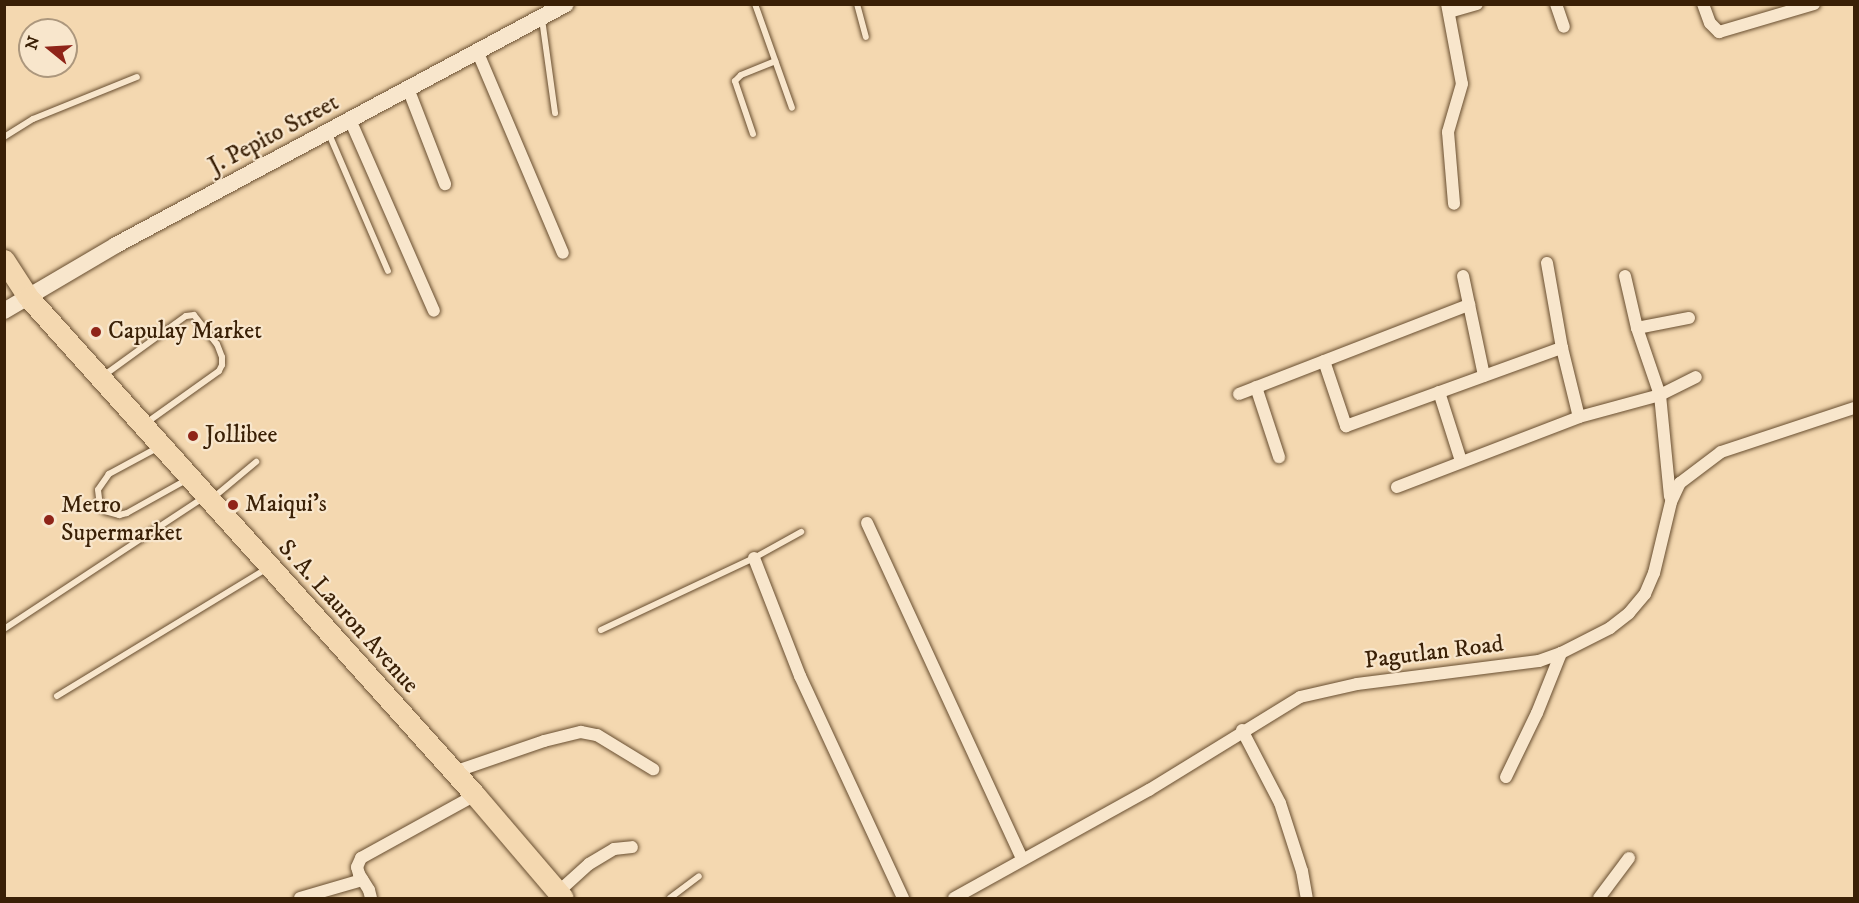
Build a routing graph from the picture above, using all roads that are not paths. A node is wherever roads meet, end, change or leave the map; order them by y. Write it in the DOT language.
graph roads {
  1 [pos="566,4"];
  2 [pos="755,4"];
  3 [pos="857,4"];
  4 [pos="1477,4"];
  5 [pos="1556,4"];
  6 [pos="1703,4"];
  7 [pos="1814,4"];
  8 [pos="1448,8"];
  9 [pos="542,18"];
  10 [pos="1564,27"];
  11 [pos="867,37"];
  12 [pos="478,53"];
  13 [pos="775,61"];
  14 [pos="137,77"];
  15 [pos="409,91"];
  16 [pos="792,108"];
  17 [pos="555,113"];
  18 [pos="351,122"];
  19 [pos="328,133"];
  20 [pos="753,134"];
  21 [pos="4,137"];
  22 [pos="445,184"];
  23 [pos="1454,204"];
  24 [pos="563,253"];
  25 [pos="4,260"];
  26 [pos="1547,263"];
  27 [pos="388,271"];
  28 [pos="1463,276"];
  29 [pos="1625,276"];
  30 [pos="28,297"];
  31 [pos="1469,305"];
  32 [pos="4,311"];
  33 [pos="434,311"];
  34 [pos="1689,318"];
  35 [pos="1637,327"];
  36 [pos="1562,348"];
  37 [pos="1324,361"];
  38 [pos="1484,376"];
  39 [pos="1696,377"];
  40 [pos="100,378"];
  41 [pos="1256,387"];
  42 [pos="1439,392"];
  43 [pos="1239,394"];
  44 [pos="1660,395"];
  45 [pos="1854,408"];
  46 [pos="1580,417"];
  47 [pos="144,424"];
  48 [pos="162,445"];
  49 [pos="1279,457"];
  50 [pos="1461,461"];
  51 [pos="256,462"];
  52 [pos="189,478"];
  53 [pos="1397,487"];
  54 [pos="206,499"];
  55 [pos="1671,502"];
  56 [pos="867,523"];
  57 [pos="801,532"];
  58 [pos="754,558"];
  59 [pos="269,567"];
  60 [pos="4,629"];
  61 [pos="601,630"];
  62 [pos="1561,653"];
  63 [pos="57,696"];
  64 [pos="1242,730"];
  65 [pos="653,769"];
  66 [pos="454,772"];
  67 [pos="1506,777"];
  68 [pos="475,795"];
  69 [pos="632,847"];
  70 [pos="1022,858"];
  71 [pos="1629,858"];
  72 [pos="699,876"];
  73 [pos="362,880"];
  74 [pos="560,896"];
  75 [pos="300,898"];
  76 [pos="371,898"];
  77 [pos="670,898"];
  78 [pos="903,898"];
  79 [pos="954,898"];
  80 [pos="1306,898"];
  81 [pos="1599,898"];
  1 -- 9 [label="street, J. Pepito Street"];
  2 -- 13 [label="lane"];
  3 -- 11 [label="lane"];
  4 -- 8 [label="street"];
  5 -- 10 [label="street"];
  6 -- 7 [label="street"];
  8 -- 23 [label="street"];
  9 -- 12 [label="street, J. Pepito Street"];
  9 -- 17 [label="lane"];
  12 -- 15 [label="street, J. Pepito Street"];
  12 -- 24 [label="street"];
  13 -- 16 [label="lane"];
  13 -- 20 [label="lane"];
  14 -- 21 [label="lane"];
  15 -- 18 [label="street, J. Pepito Street"];
  15 -- 22 [label="street"];
  18 -- 19 [label="street, J. Pepito Street"];
  18 -- 33 [label="street"];
  19 -- 27 [label="lane"];
  19 -- 30 [label="street, J. Pepito Street"];
  25 -- 30 [label="highway, S. A. Lauron Avenue"];
  26 -- 36 [label="street"];
  28 -- 31 [label="street"];
  29 -- 35 [label="street"];
  30 -- 32 [label="street, J. Pepito Street"];
  30 -- 40 [label="highway, S. A. Lauron Avenue"];
  31 -- 37 [label="street"];
  31 -- 38 [label="street"];
  34 -- 35 [label="street"];
  35 -- 44 [label="street"];
  36 -- 38 [label="street"];
  36 -- 46 [label="street"];
  37 -- 41 [label="street"];
  37 -- 42 [label="street"];
  38 -- 42 [label="street"];
  39 -- 44 [label="street"];
  40 -- 47 [label="highway, S. A. Lauron Avenue"];
  40 -- 47 [label="lane"];
  41 -- 43 [label="street"];
  41 -- 49 [label="street"];
  42 -- 50 [label="street"];
  44 -- 46 [label="street"];
  44 -- 55 [label="street"];
  45 -- 55 [label="street, Pagutlan Road"];
  46 -- 50 [label="street"];
  47 -- 48 [label="highway, S. A. Lauron Avenue"];
  48 -- 52 [label="highway, S. A. Lauron Avenue"];
  48 -- 52 [label="lane"];
  50 -- 53 [label="street"];
  51 -- 54 [label="lane"];
  52 -- 54 [label="highway, S. A. Lauron Avenue"];
  54 -- 59 [label="highway, S. A. Lauron Avenue"];
  54 -- 60 [label="lane"];
  55 -- 62 [label="street, Pagutlan Road"];
  56 -- 70 [label="street"];
  57 -- 58 [label="lane"];
  58 -- 61 [label="lane"];
  58 -- 78 [label="street"];
  59 -- 63 [label="lane"];
  59 -- 66 [label="highway, S. A. Lauron Avenue"];
  62 -- 64 [label="street, Pagutlan Road"];
  62 -- 67 [label="street"];
  64 -- 70 [label="street, Pagutlan Road"];
  64 -- 80 [label="street"];
  65 -- 66 [label="street"];
  66 -- 68 [label="highway, S. A. Lauron Avenue"];
  68 -- 73 [label="street"];
  68 -- 74 [label="highway, S. A. Lauron Avenue"];
  69 -- 74 [label="street"];
  70 -- 79 [label="street, Pagutlan Road"];
  71 -- 81 [label="street"];
  72 -- 77 [label="lane"];
  73 -- 75 [label="street"];
  73 -- 76 [label="street"];
}
